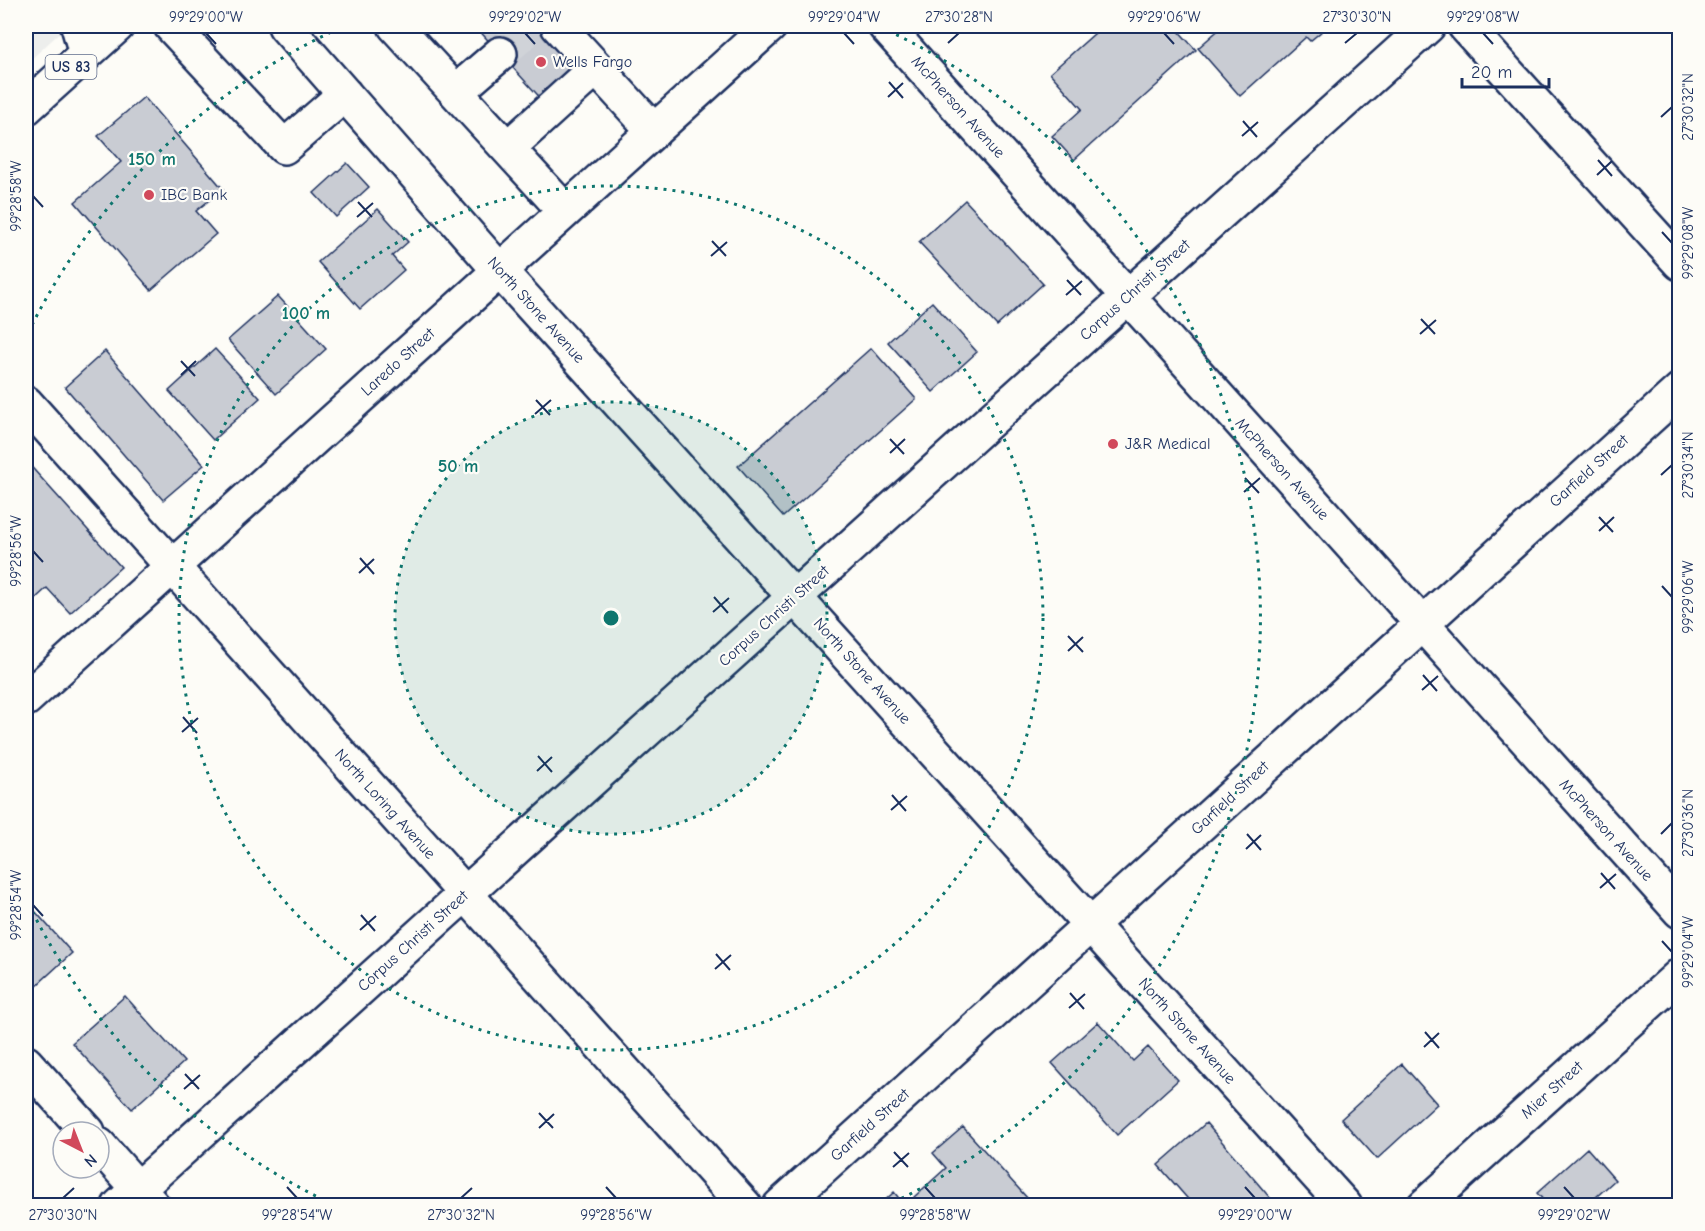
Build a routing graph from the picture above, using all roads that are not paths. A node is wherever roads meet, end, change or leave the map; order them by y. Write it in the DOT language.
graph roads {
  1 [pos="117,26"];
  2 [pos="171,26"];
  3 [pos="285,26"];
  4 [pos="395,26"];
  5 [pos="558,26"];
  6 [pos="770,26"];
  7 [pos="885,26"];
  8 [pos="1428,26"];
  9 [pos="1465,26"];
  10 [pos="82,39"];
  11 [pos="500,54"];
  12 [pos="596,68"];
  13 [pos="456,92"];
  14 [pos="345,94"];
  15 [pos="26,108"];
  16 [pos="654,131"];
  17 [pos="508,148"];
  18 [pos="565,211"];
  19 [pos="1680,263"];
  20 [pos="500,270"];
  21 [pos="1128,296"];
  22 [pos="1680,390"];
  23 [pos="26,403"];
  24 [pos="172,566"];
  25 [pos="795,597"];
  26 [pos="1419,623"];
  27 [pos="26,699"];
  28 [pos="465,893"];
  29 [pos="1680,911"];
  30 [pos="1092,925"];
  31 [pos="1680,975"];
  32 [pos="26,1063"];
  33 [pos="77,1120"];
  34 [pos="111,1162"];
  35 [pos="137,1200"];
  36 [pos="745,1206"];
  37 [pos="780,1206"];
  38 [pos="1345,1206"];
  39 [pos="1424,1206"];
  1 -- 10 [label="street, US 83"];
  2 -- 14 [label="street"];
  3 -- 14 [label="street, North Stone Avenue"];
  4 -- 13 [label="street"];
  5 -- 12 [label="street"];
  6 -- 16 [label="street, Laredo Street"];
  7 -- 21 [label="street, McPherson Avenue"];
  8 -- 21 [label="street, Corpus Christi Street"];
  9 -- 19 [label="street"];
  10 -- 15 [label="street, US 83"];
  11 -- 13 [label="street"];
  12 -- 16 [label="street"];
  12 -- 17 [label="street"];
  13 -- 17 [label="street"];
  14 -- 20 [label="street, North Stone Avenue"];
  16 -- 18 [label="street, Laredo Street"];
  17 -- 18 [label="street"];
  18 -- 20 [label="street, Laredo Street"];
  20 -- 24 [label="street, Laredo Street"];
  20 -- 25 [label="street, North Stone Avenue"];
  21 -- 25 [label="street, Corpus Christi Street"];
  21 -- 26 [label="street, McPherson Avenue"];
  22 -- 26 [label="street, Garfield Street"];
  23 -- 24 [label="street, North Loring Avenue"];
  24 -- 27 [label="street, Laredo Street"];
  24 -- 28 [label="street, North Loring Avenue"];
  25 -- 28 [label="street, Corpus Christi Street"];
  25 -- 30 [label="street, North Stone Avenue"];
  26 -- 29 [label="street, McPherson Avenue"];
  26 -- 30 [label="street, Garfield Street"];
  28 -- 35 [label="street, Corpus Christi Street"];
  28 -- 36 [label="street, North Loring Avenue"];
  30 -- 37 [label="street, Garfield Street"];
  30 -- 38 [label="street, North Stone Avenue"];
  31 -- 39 [label="street, Mier Street"];
  32 -- 33 [label="street"];
  34 -- 35 [label="street"];
}
